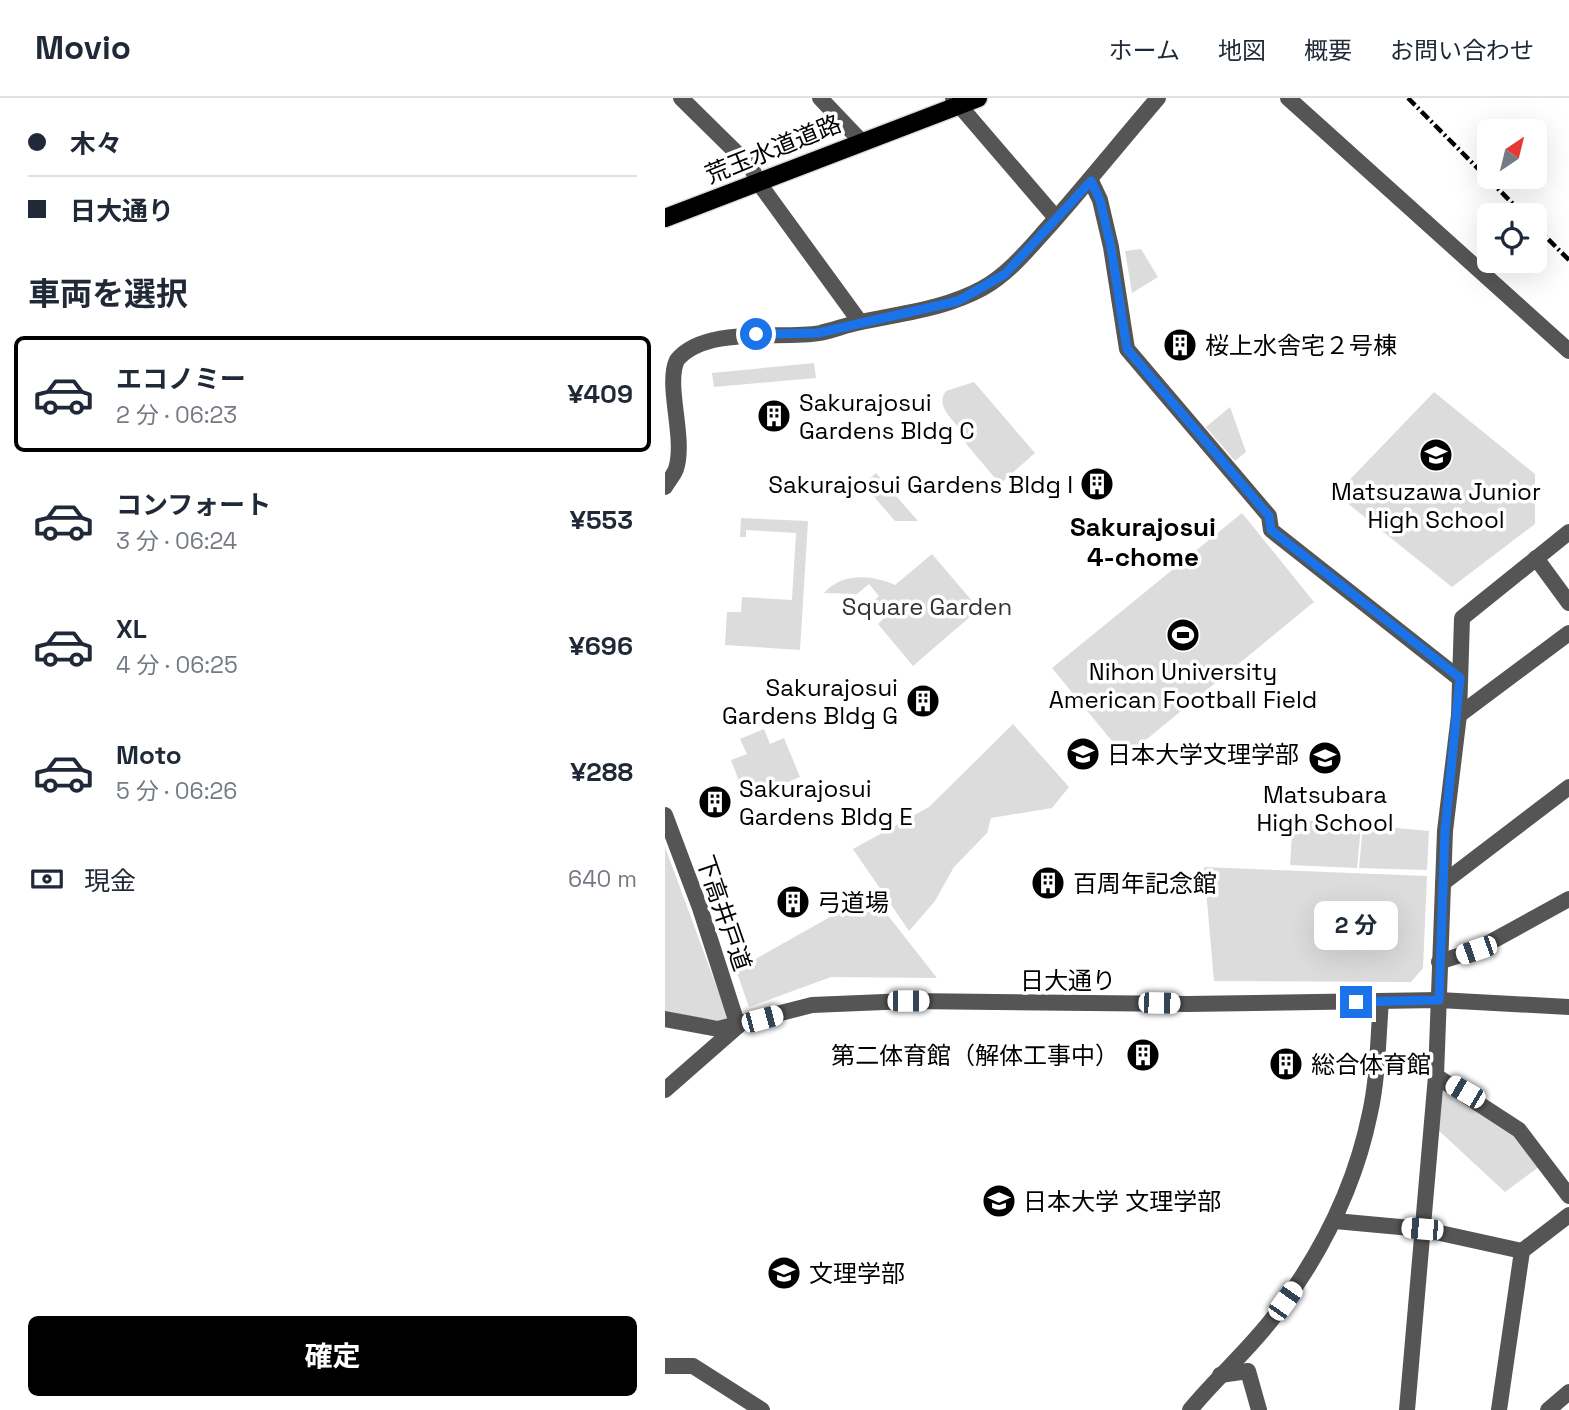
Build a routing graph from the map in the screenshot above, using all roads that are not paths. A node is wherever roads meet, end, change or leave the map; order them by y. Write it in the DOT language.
graph roads {
  1 [pos="681,98"];
  2 [pos="820,98"];
  3 [pos="978,98"];
  4 [pos="1158,98"];
  5 [pos="1288,98"];
  6 [pos="956,102"];
  7 [pos="861,141"];
  8 [pos="1091,181"];
  9 [pos="758,182"];
  10 [pos="665,218"];
  11 [pos="1056,218"];
  12 [pos="860,322"];
  13 [pos="1569,351"];
  14 [pos="668,366"];
  15 [pos="665,487"];
  16 [pos="1569,532"];
  17 [pos="1536,558"];
  18 [pos="1569,603"];
  19 [pos="1569,633"];
  20 [pos="1460,678"];
  21 [pos="1459,715"];
  22 [pos="1569,787"];
  23 [pos="665,816"];
  24 [pos="1443,883"];
  25 [pos="1569,899"];
  26 [pos="1439,962"];
  27 [pos="1439,1000"];
  28 [pos="1381,1001"];
  29 [pos="1569,1007"];
  30 [pos="665,1019"];
  31 [pos="738,1026"];
  32 [pos="1436,1076"];
  33 [pos="665,1090"];
  34 [pos="1569,1196"];
  35 [pos="1569,1215"];
  36 [pos="1335,1222"];
  37 [pos="1422,1229"];
  38 [pos="1522,1251"];
  39 [pos="665,1366"];
  40 [pos="1220,1375"];
  41 [pos="1569,1392"];
  42 [pos="736,1403"];
  43 [pos="762,1410"];
  44 [pos="1190,1410"];
  45 [pos="1259,1410"];
  46 [pos="1407,1410"];
  47 [pos="1499,1410"];
  48 [pos="1548,1410"];
  1 -- 9 [label="street"];
  2 -- 7 [label="street"];
  3 -- 6 [label="main road, 荒玉水道道路"];
  4 -- 8 [label="street"];
  5 -- 13 [label="street"];
  6 -- 7 [label="main road, 荒玉水道道路"];
  6 -- 11 [label="street"];
  7 -- 9 [label="main road, 荒玉水道道路"];
  8 -- 11 [label="street"];
  8 -- 20 [label="street"];
  9 -- 10 [label="main road, 荒玉水道道路"];
  9 -- 12 [label="street"];
  11 -- 12 [label="street"];
  12 -- 14 [label="street"];
  14 -- 15 [label="street"];
  16 -- 17 [label="street"];
  17 -- 18 [label="street"];
  17 -- 20 [label="street"];
  19 -- 21 [label="street"];
  20 -- 21 [label="street"];
  21 -- 24 [label="street"];
  22 -- 24 [label="street"];
  23 -- 31 [label="street, 下高井戸道"];
  24 -- 26 [label="street"];
  25 -- 26 [label="street"];
  26 -- 27 [label="street"];
  27 -- 28 [label="street, 日大通り"];
  27 -- 29 [label="street, 日大通り"];
  27 -- 32 [label="street"];
  28 -- 31 [label="street, 日大通り"];
  28 -- 36 [label="street"];
  30 -- 31 [label="street"];
  31 -- 33 [label="street"];
  32 -- 34 [label="street"];
  32 -- 37 [label="street"];
  35 -- 38 [label="street"];
  36 -- 37 [label="street"];
  36 -- 40 [label="street"];
  37 -- 38 [label="street"];
  37 -- 46 [label="street"];
  38 -- 47 [label="street"];
  39 -- 42 [label="street"];
  40 -- 44 [label="street"];
  40 -- 45 [label="street"];
  41 -- 48 [label="street"];
  42 -- 43 [label="street"];
}
